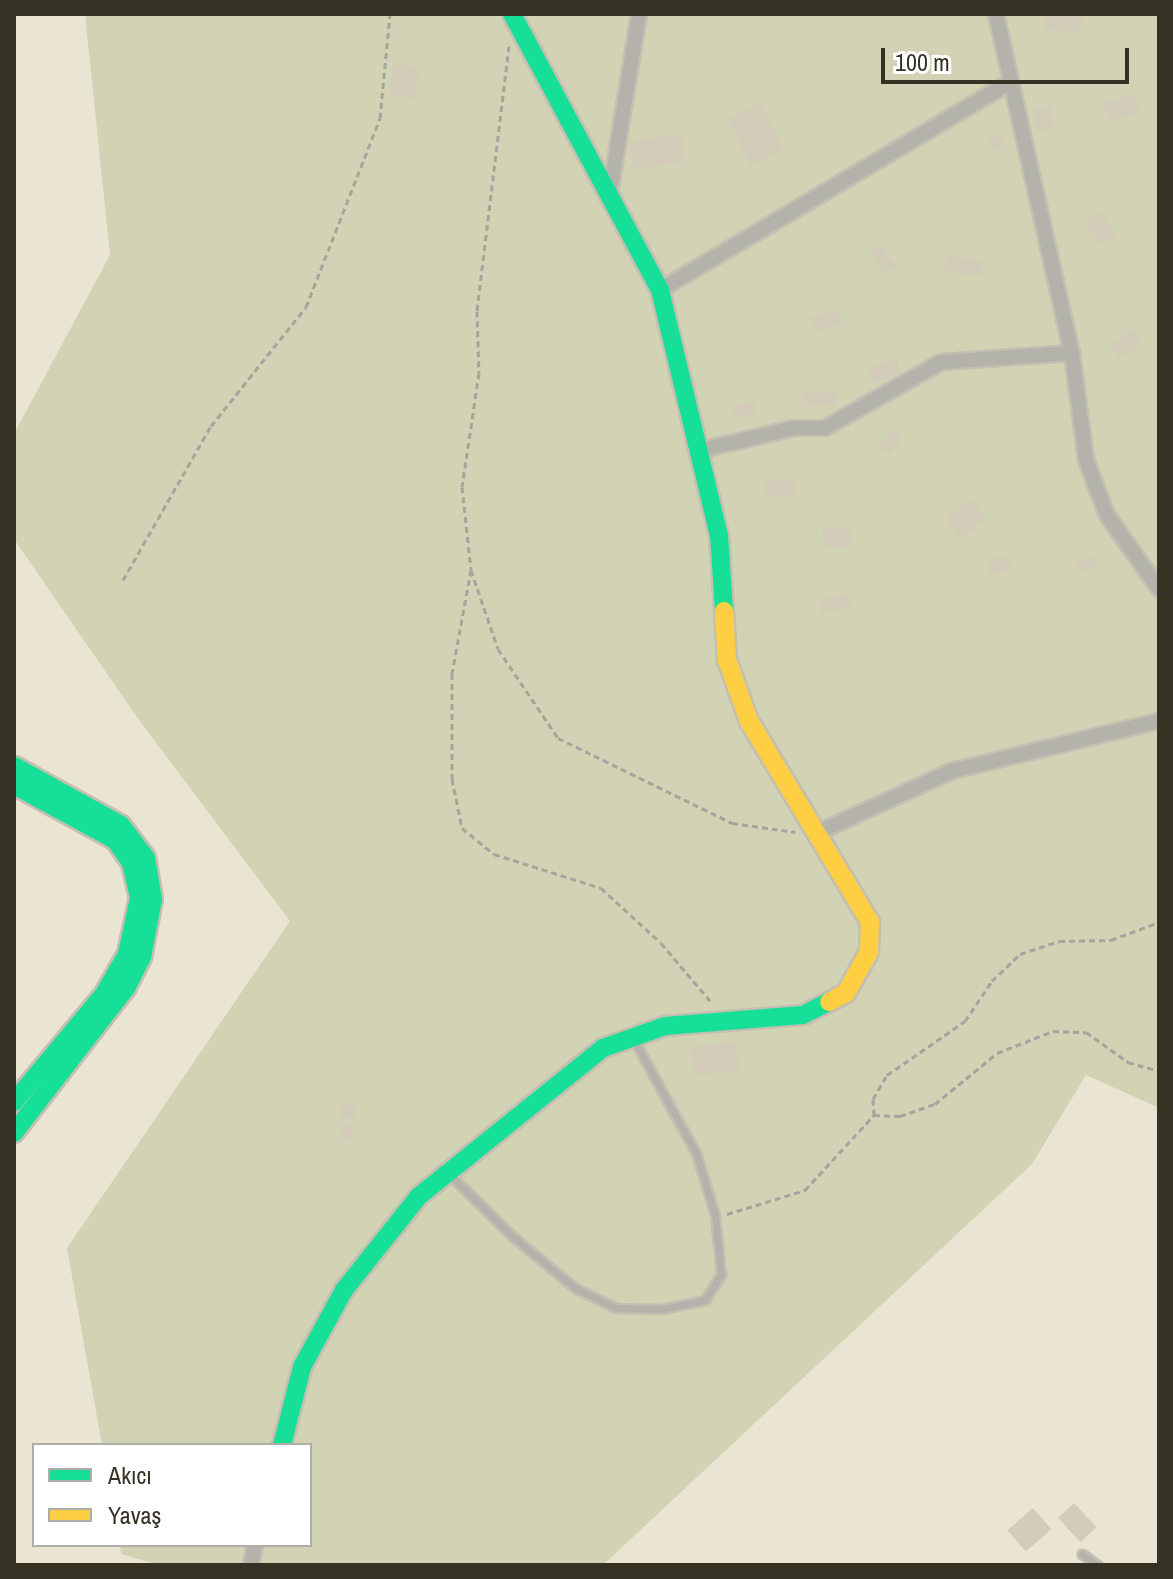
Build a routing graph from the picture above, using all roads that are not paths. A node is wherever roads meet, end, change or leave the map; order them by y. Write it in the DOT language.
graph roads {
  1 [pos="639,14"];
  2 [pos="996,14"];
  3 [pos="514,18"];
  4 [pos="1011,82"];
  5 [pos="610,193"];
  6 [pos="660,290"];
  7 [pos="1072,353"];
  8 [pos="697,451"];
  9 [pos="1159,589"];
  10 [pos="1159,721"];
  11 [pos="14,766"];
  12 [pos="14,785"];
  13 [pos="815,834"];
  14 [pos="632,1037"];
  15 [pos="14,1102"];
  16 [pos="14,1133"];
  17 [pos="448,1173"];
  18 [pos="283,1443"];
  19 [pos="1082,1554"];
  20 [pos="1097,1565"];
  1 -- 5 [label="street"];
  2 -- 4 [label="street"];
  3 -- 5 [label="street"];
  4 -- 6 [label="street"];
  4 -- 7 [label="street"];
  5 -- 6 [label="street"];
  6 -- 8 [label="street"];
  7 -- 8 [label="street"];
  7 -- 9 [label="street"];
  8 -- 13 [label="street"];
  10 -- 13 [label="street"];
  11 -- 16 [label="street"];
  12 -- 15 [label="street"];
  13 -- 14 [label="street"];
  14 -- 17 [label="street"];
  14 -- 17 [label="lane"];
  17 -- 18 [label="street"];
  19 -- 20 [label="lane"];
}
